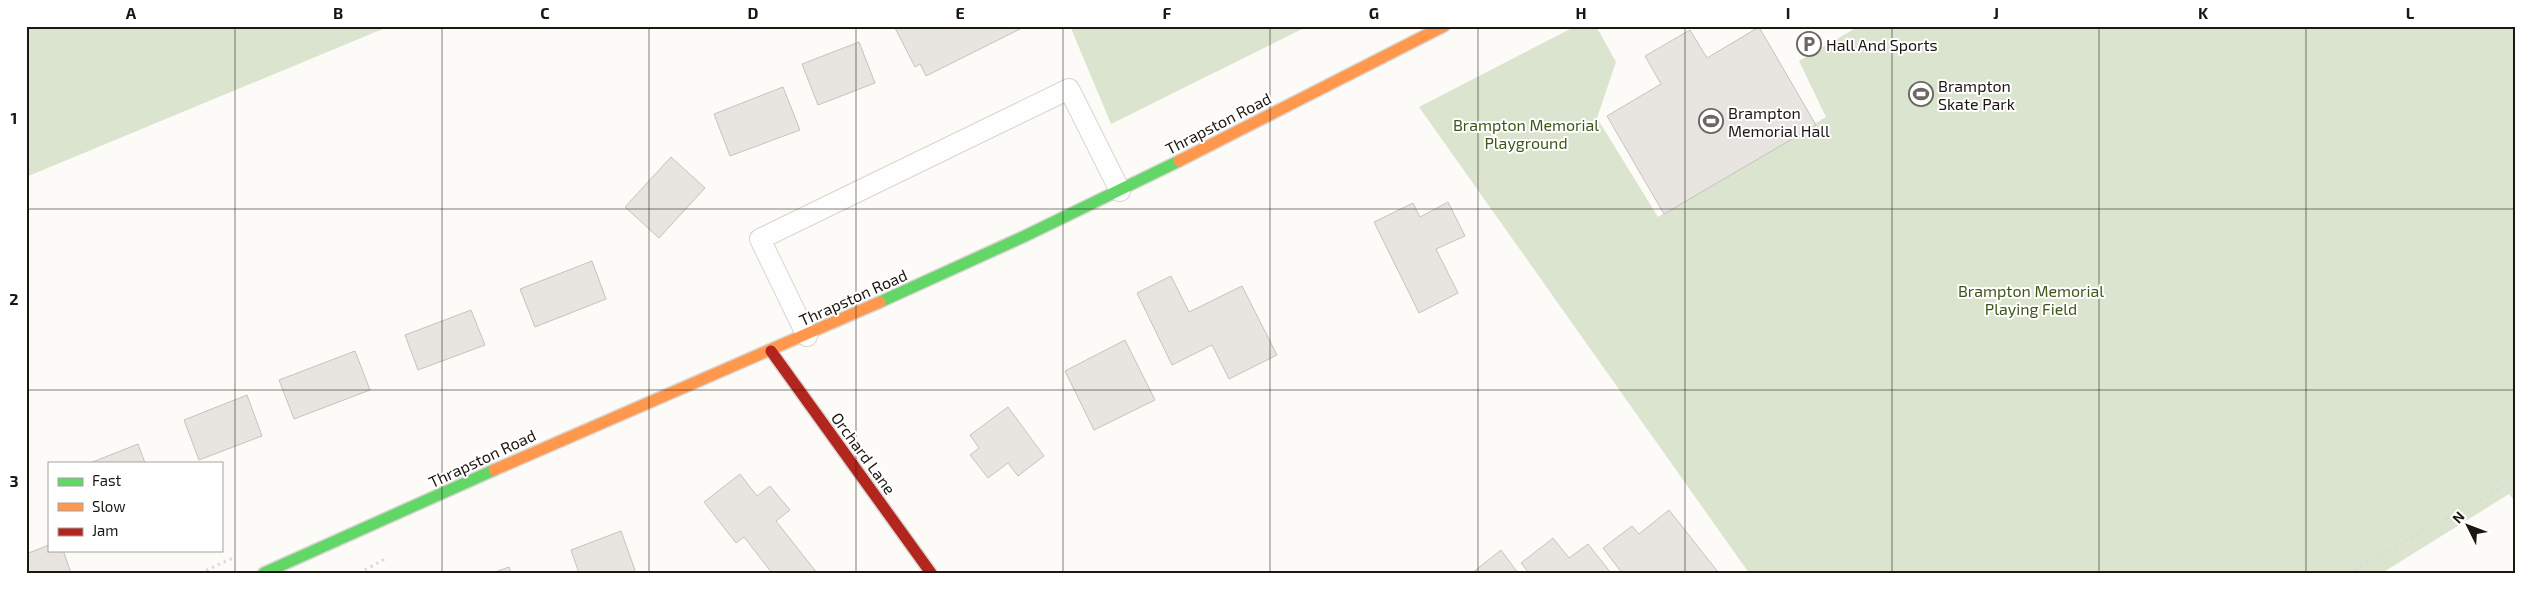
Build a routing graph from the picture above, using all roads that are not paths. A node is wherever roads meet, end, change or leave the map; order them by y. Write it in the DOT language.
graph roads {
  1 [pos="1444,26"];
  2 [pos="1120,191"];
  3 [pos="807,336"];
  4 [pos="771,351"];
  5 [pos="264,573"];
  6 [pos="931,573"];
  1 -- 2 [label="main road, Thrapston Road"];
  2 -- 3 [label="main road, Thrapston Road"];
  2 -- 3 [label="lane"];
  3 -- 4 [label="main road, Thrapston Road"];
  4 -- 5 [label="main road, Thrapston Road"];
  4 -- 6 [label="main road, Orchard Lane"];
}
